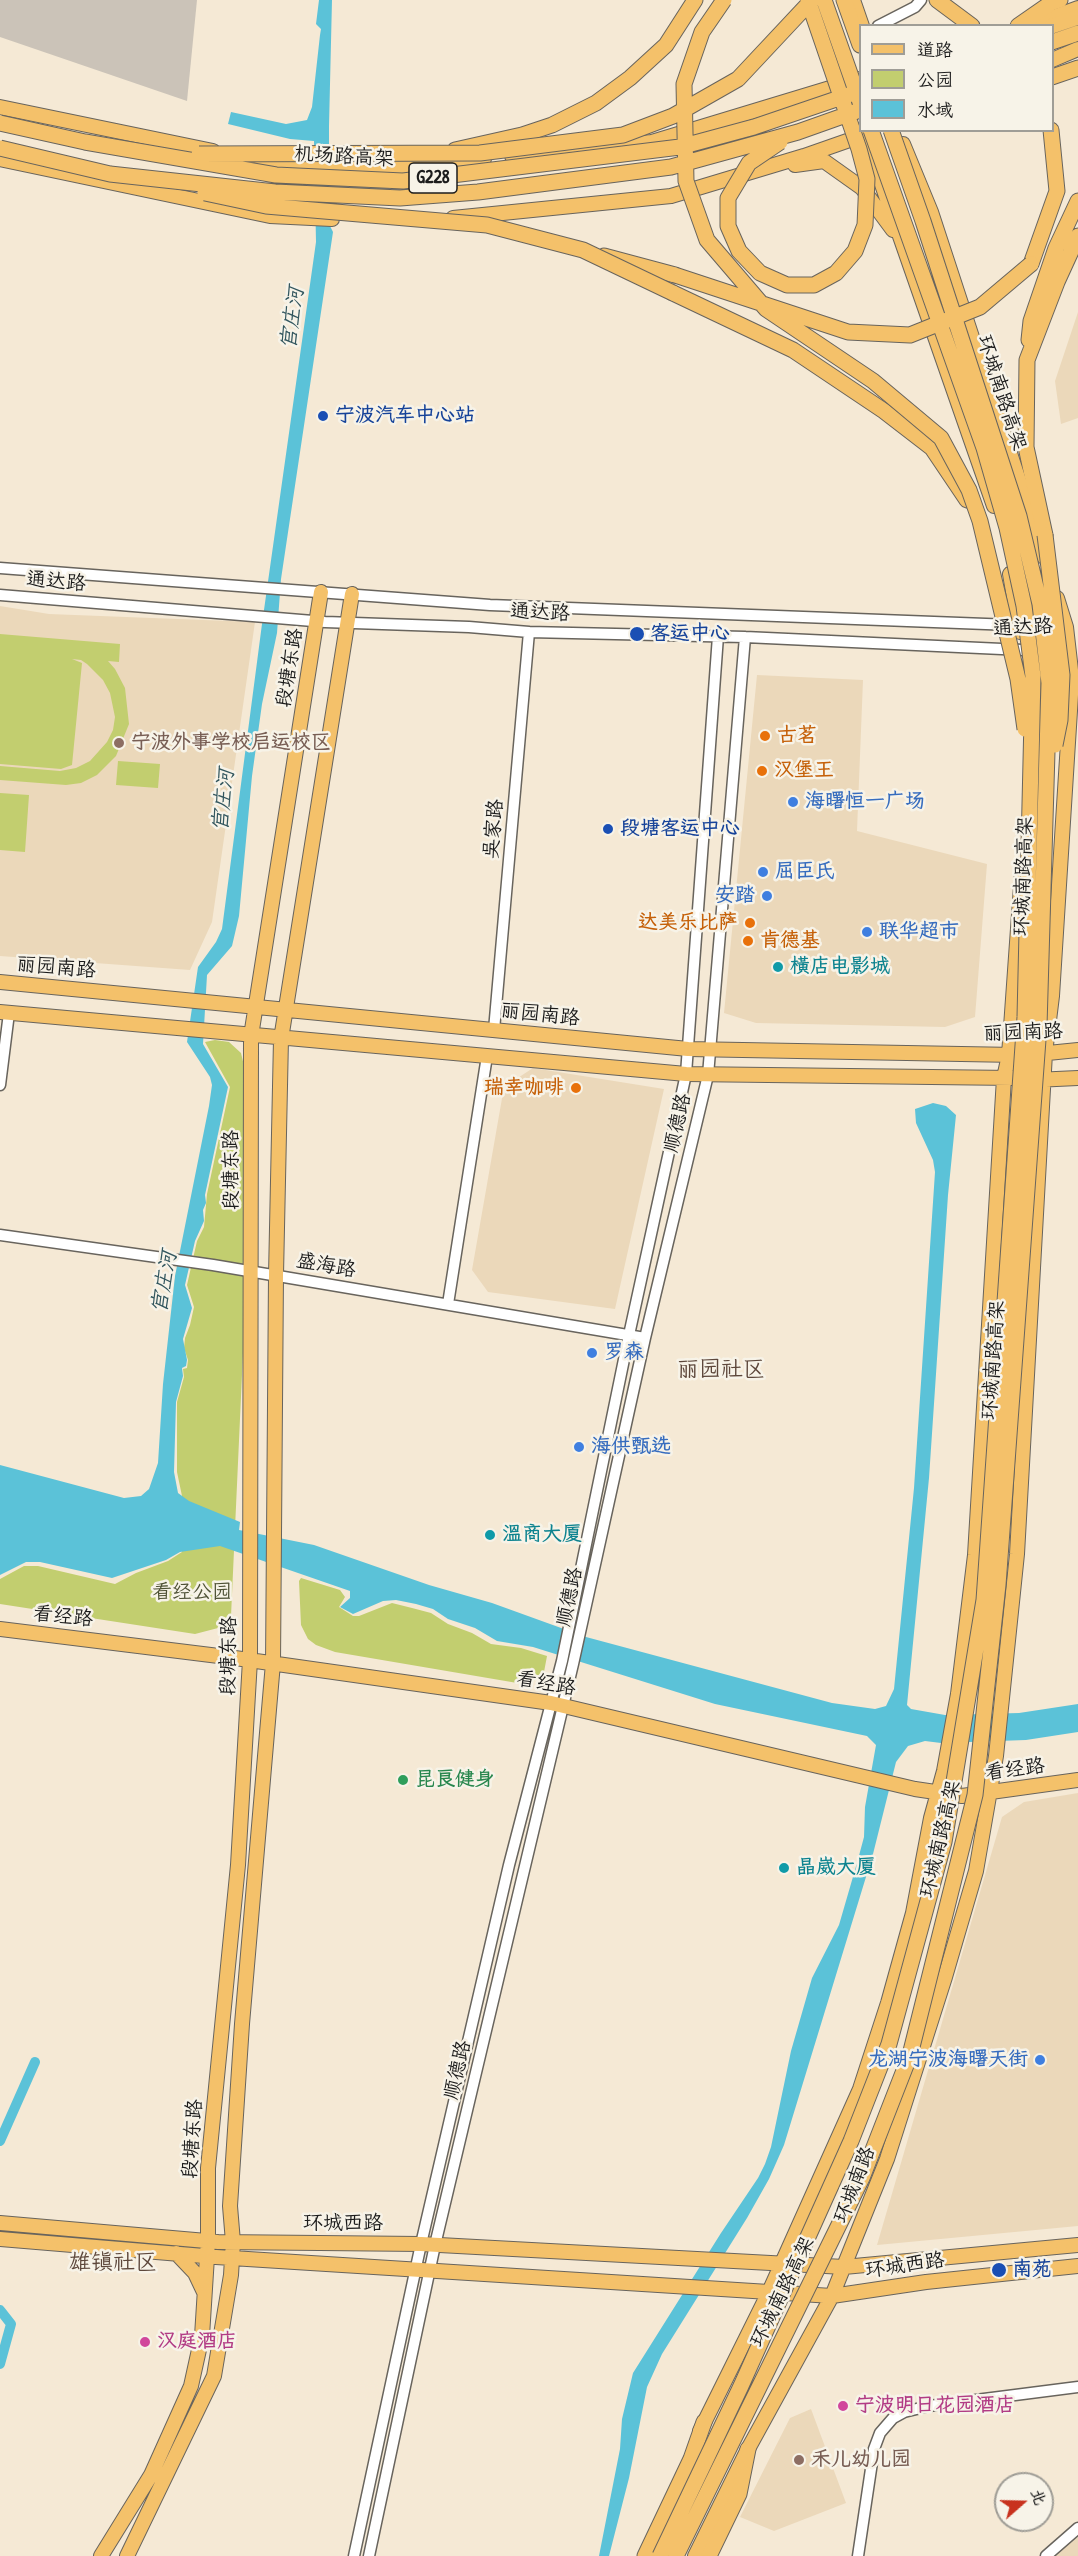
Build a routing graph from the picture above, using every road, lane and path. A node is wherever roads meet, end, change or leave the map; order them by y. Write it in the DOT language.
graph roads {
  1 [pos="694,0"];
  2 [pos="724,0"];
  3 [pos="810,0"];
  4 [pos="819,0"];
  5 [pos="824,0"];
  6 [pos="844,0"];
  7 [pos="853,0"];
  8 [pos="921,0"];
  9 [pos="937,0"];
  10 [pos="1060,0"];
  11 [pos="1078,8"];
  12 [pos="1078,17"];
  13 [pos="861,24"];
  14 [pos="882,24"];
  15 [pos="969,24"];
  16 [pos="1021,24"];
  17 [pos="1034,24"];
  18 [pos="1054,26"];
  19 [pos="1078,33"];
  20 [pos="859,40"];
  21 [pos="1054,42"];
  22 [pos="1078,50"];
  23 [pos="1054,60"];
  24 [pos="1078,68"];
  25 [pos="1054,77"];
  26 [pos="857,84"];
  27 [pos="859,96"];
  28 [pos="0,107"];
  29 [pos="859,111"];
  30 [pos="0,123"];
  31 [pos="798,132"];
  32 [pos="862,132"];
  33 [pos="868,132"];
  34 [pos="868,132"];
  35 [pos="892,132"];
  36 [pos="898,132"];
  37 [pos="1051,132"];
  38 [pos="0,148"];
  39 [pos="130,150"];
  40 [pos="438,153"];
  41 [pos="0,159"];
  42 [pos="758,170"];
  43 [pos="132,177"];
  44 [pos="1078,201"];
  45 [pos="1078,236"];
  46 [pos="901,240"];
  47 [pos="583,250"];
  48 [pos="1027,360"];
  49 [pos="980,521"];
  50 [pos="0,568"];
  51 [pos="319,592"];
  52 [pos="352,594"];
  53 [pos="0,595"];
  54 [pos="315,621"];
  55 [pos="347,623"];
  56 [pos="1020,626"];
  57 [pos="1072,626"];
  58 [pos="529,632"];
  59 [pos="718,636"];
  60 [pos="745,637"];
  61 [pos="1073,643"];
  62 [pos="1023,650"];
  63 [pos="1032,780"];
  64 [pos="1048,784"];
  65 [pos="0,982"];
  66 [pos="256,1006"];
  67 [pos="286,1009"];
  68 [pos="4,1012"];
  69 [pos="494,1030"];
  70 [pos="251,1036"];
  71 [pos="281,1038"];
  72 [pos="688,1049"];
  73 [pos="1078,1050"];
  74 [pos="711,1051"];
  75 [pos="1045,1053"];
  76 [pos="1009,1055"];
  77 [pos="487,1056"];
  78 [pos="686,1074"];
  79 [pos="708,1075"];
  80 [pos="1004,1078"];
  81 [pos="1078,1078"];
  82 [pos="1043,1080"];
  83 [pos="0,1085"];
  84 [pos="0,1235"];
  85 [pos="252,1272"];
  86 [pos="276,1275"];
  87 [pos="448,1304"];
  88 [pos="629,1335"];
  89 [pos="645,1338"];
  90 [pos="1,1629"];
  91 [pos="250,1660"];
  92 [pos="568,1662"];
  93 [pos="273,1663"];
  94 [pos="557,1704"];
  95 [pos="1078,1780"];
  96 [pos="938,1793"];
  97 [pos="990,1793"];
  98 [pos="0,2223"];
  99 [pos="0,2239"];
  100 [pos="208,2241"];
  101 [pos="233,2242"];
  102 [pos="421,2244"];
  103 [pos="435,2245"];
  104 [pos="1078,2245"];
  105 [pos="176,2253"];
  106 [pos="207,2256"];
  107 [pos="232,2258"];
  108 [pos="781,2264"];
  109 [pos="1078,2266"];
  110 [pos="844,2267"];
  111 [pos="416,2268"];
  112 [pos="430,2269"];
  113 [pos="769,2292"];
  114 [pos="204,2294"];
  115 [pos="832,2296"];
  116 [pos="1078,2387"];
  117 [pos="704,2422"];
  118 [pos="748,2449"];
  119 [pos="1077,2532"];
  120 [pos="101,2556"];
  121 [pos="127,2556"];
  122 [pos="354,2556"];
  123 [pos="369,2556"];
  124 [pos="638,2556"];
  125 [pos="645,2556"];
  126 [pos="660,2556"];
  127 [pos="676,2556"];
  128 [pos="695,2556"];
  129 [pos="709,2556"];
  130 [pos="858,2556"];
  131 [pos="1046,2556"];
  1 -- 40 [label="highway, bridge"];
  2 -- 49 [label="highway, bridge"];
  3 -- 31 [label="highway, bridge"];
  3 -- 40 [label="highway, bridge"];
  4 -- 26 [label="main road, 环城南路"];
  5 -- 27 [label="highway, bridge"];
  6 -- 20 [label="highway"];
  7 -- 13 [label="main road"];
  8 -- 14 [label="street"];
  9 -- 15 [label="highway"];
  10 -- 16 [label="highway"];
  11 -- 17 [label="main road"];
  12 -- 18 [label="highway"];
  19 -- 21 [label="highway"];
  22 -- 23 [label="main road"];
  24 -- 25 [label="highway"];
  26 -- 28 [label="main road"];
  26 -- 39 [label="highway, 机场路高架 / G228, bridge"];
  29 -- 31 [label="highway, 机场路高架 / G228, bridge"];
  30 -- 39 [label="highway, 机场路高架 / G228, bridge"];
  31 -- 43 [label="highway, 机场路高架 / G228, bridge"];
  32 -- 42 [label="main road"];
  33 -- 46 [label="main road, 环城南路"];
  34 -- 63 [label="highway, 环城南路高架, bridge"];
  35 -- 64 [label="highway, 环城南路高架, bridge"];
  36 -- 57 [label="main road, 环城南路"];
  37 -- 47 [label="highway, bridge"];
  38 -- 43 [label="highway, 机场路高架 / G228, bridge"];
  39 -- 40 [label="highway, bridge"];
  41 -- 42 [label="main road, bridge"];
  42 -- 46 [label="main road"];
  43 -- 47 [label="highway, bridge"];
  44 -- 48 [label="highway"];
  45 -- 48 [label="highway"];
  46 -- 56 [label="main road, 环城南路"];
  47 -- 49 [label="highway, bridge"];
  48 -- 64 [label="highway, bridge"];
  49 -- 63 [label="highway, bridge"];
  50 -- 51 [label="street, 通达路"];
  51 -- 52 [label="street, 通达路"];
  51 -- 54 [label="main road, 段塘东路"];
  52 -- 55 [label="main road, 段塘东路"];
  52 -- 56 [label="street, 通达路"];
  53 -- 54 [label="street, 通达路"];
  54 -- 55 [label="street, 通达路"];
  54 -- 66 [label="main road, 段塘东路"];
  55 -- 58 [label="street, 通达路"];
  55 -- 67 [label="main road, 段塘东路"];
  56 -- 57 [label="street, 通达路"];
  56 -- 62 [label="main road, 环城南路"];
  57 -- 61 [label="main road, 环城南路"];
  58 -- 59 [label="street, 通达路"];
  58 -- 69 [label="street, 吴家路"];
  59 -- 60 [label="street, 通达路"];
  59 -- 72 [label="street, 顺德路"];
  60 -- 62 [label="street, 通达路"];
  60 -- 74 [label="street, 顺德路"];
  61 -- 62 [label="street, 通达路"];
  61 -- 75 [label="main road, 环城南路"];
  62 -- 76 [label="main road, 环城南路"];
  63 -- 126 [label="highway, 环城南路高架, bridge"];
  64 -- 127 [label="highway, 环城南路高架, bridge"];
  65 -- 66 [label="main road, 丽园南路"];
  66 -- 67 [label="main road, 丽园南路"];
  66 -- 70 [label="main road, 段塘东路"];
  67 -- 69 [label="main road, 丽园南路"];
  67 -- 71 [label="main road, 段塘东路"];
  68 -- 70 [label="main road"];
  68 -- 83 [label="street"];
  69 -- 72 [label="main road, 丽园南路"];
  70 -- 71 [label="main road"];
  70 -- 85 [label="main road, 段塘东路"];
  71 -- 77 [label="main road"];
  71 -- 86 [label="main road, 段塘东路"];
  72 -- 74 [label="main road, 丽园南路"];
  72 -- 78 [label="street, 顺德路"];
  73 -- 75 [label="main road, 丽园南路"];
  74 -- 76 [label="main road, 丽园南路"];
  74 -- 79 [label="street, 顺德路"];
  75 -- 76 [label="main road, 丽园南路"];
  75 -- 82 [label="main road, 环城南路"];
  76 -- 80 [label="main road, 环城南路"];
  77 -- 78 [label="main road"];
  77 -- 87 [label="street"];
  78 -- 79 [label="main road"];
  78 -- 88 [label="street, 顺德路"];
  79 -- 80 [label="main road"];
  79 -- 89 [label="street, 顺德路"];
  80 -- 82 [label="main road"];
  80 -- 96 [label="main road, 环城南路"];
  81 -- 82 [label="main road"];
  82 -- 97 [label="main road, 环城南路"];
  84 -- 85 [label="street, 盛海路"];
  85 -- 86 [label="street, 盛海路"];
  85 -- 91 [label="main road, 段塘东路"];
  86 -- 87 [label="street, 盛海路"];
  86 -- 93 [label="main road, 段塘东路"];
  87 -- 88 [label="street, 盛海路"];
  88 -- 89 [label="street, 盛海路"];
  88 -- 92 [label="street, 顺德路"];
  89 -- 92 [label="street, 顺德路"];
  90 -- 91 [label="main road, 看经路"];
  91 -- 93 [label="main road, 看经路"];
  91 -- 100 [label="main road, 段塘东路"];
  92 -- 94 [label="street, 顺德路"];
  93 -- 94 [label="main road, 看经路"];
  93 -- 101 [label="main road, 段塘东路"];
  94 -- 96 [label="main road, 看经路"];
  94 -- 102 [label="street, 顺德路"];
  94 -- 103 [label="street, 顺德路"];
  95 -- 97 [label="main road, 看经路"];
  96 -- 97 [label="main road, 看经路"];
  96 -- 108 [label="main road, 环城南路"];
  97 -- 110 [label="main road, 环城南路"];
  98 -- 100 [label="main road, 环城西路"];
  99 -- 105 [label="main road, 环城西路"];
  100 -- 101 [label="main road, 环城西路"];
  100 -- 106 [label="main road, 段塘东路"];
  101 -- 102 [label="main road, 环城西路"];
  101 -- 107 [label="main road, 段塘东路"];
  102 -- 103 [label="main road, 环城西路"];
  102 -- 111 [label="street, 顺德路"];
  103 -- 108 [label="main road, 环城西路"];
  103 -- 112 [label="street, 顺德路"];
  104 -- 110 [label="main road, 环城西路"];
  105 -- 106 [label="main road, 环城西路"];
  105 -- 114 [label="main road"];
  106 -- 107 [label="main road, 环城西路"];
  106 -- 114 [label="main road, 段塘东路"];
  107 -- 111 [label="main road, 环城西路"];
  107 -- 121 [label="main road, 段塘东路"];
  108 -- 110 [label="main road, 环城西路"];
  108 -- 113 [label="main road, 环城南路"];
  109 -- 115 [label="main road, 环城西路"];
  110 -- 115 [label="main road, 环城南路"];
  111 -- 112 [label="main road, 环城西路"];
  111 -- 122 [label="street, 顺德路"];
  112 -- 113 [label="main road, 环城西路"];
  112 -- 123 [label="street, 顺德路"];
  113 -- 115 [label="main road, 环城西路"];
  113 -- 117 [label="main road, 环城南路"];
  114 -- 120 [label="main road, 段塘东路"];
  115 -- 118 [label="main road, 环城南路"];
  116 -- 130 [label="street"];
  117 -- 124 [label="main road, 环城南路"];
  117 -- 125 [label="highway"];
  118 -- 128 [label="main road, 环城南路"];
  118 -- 129 [label="highway"];
  119 -- 131 [label="street"];
}
